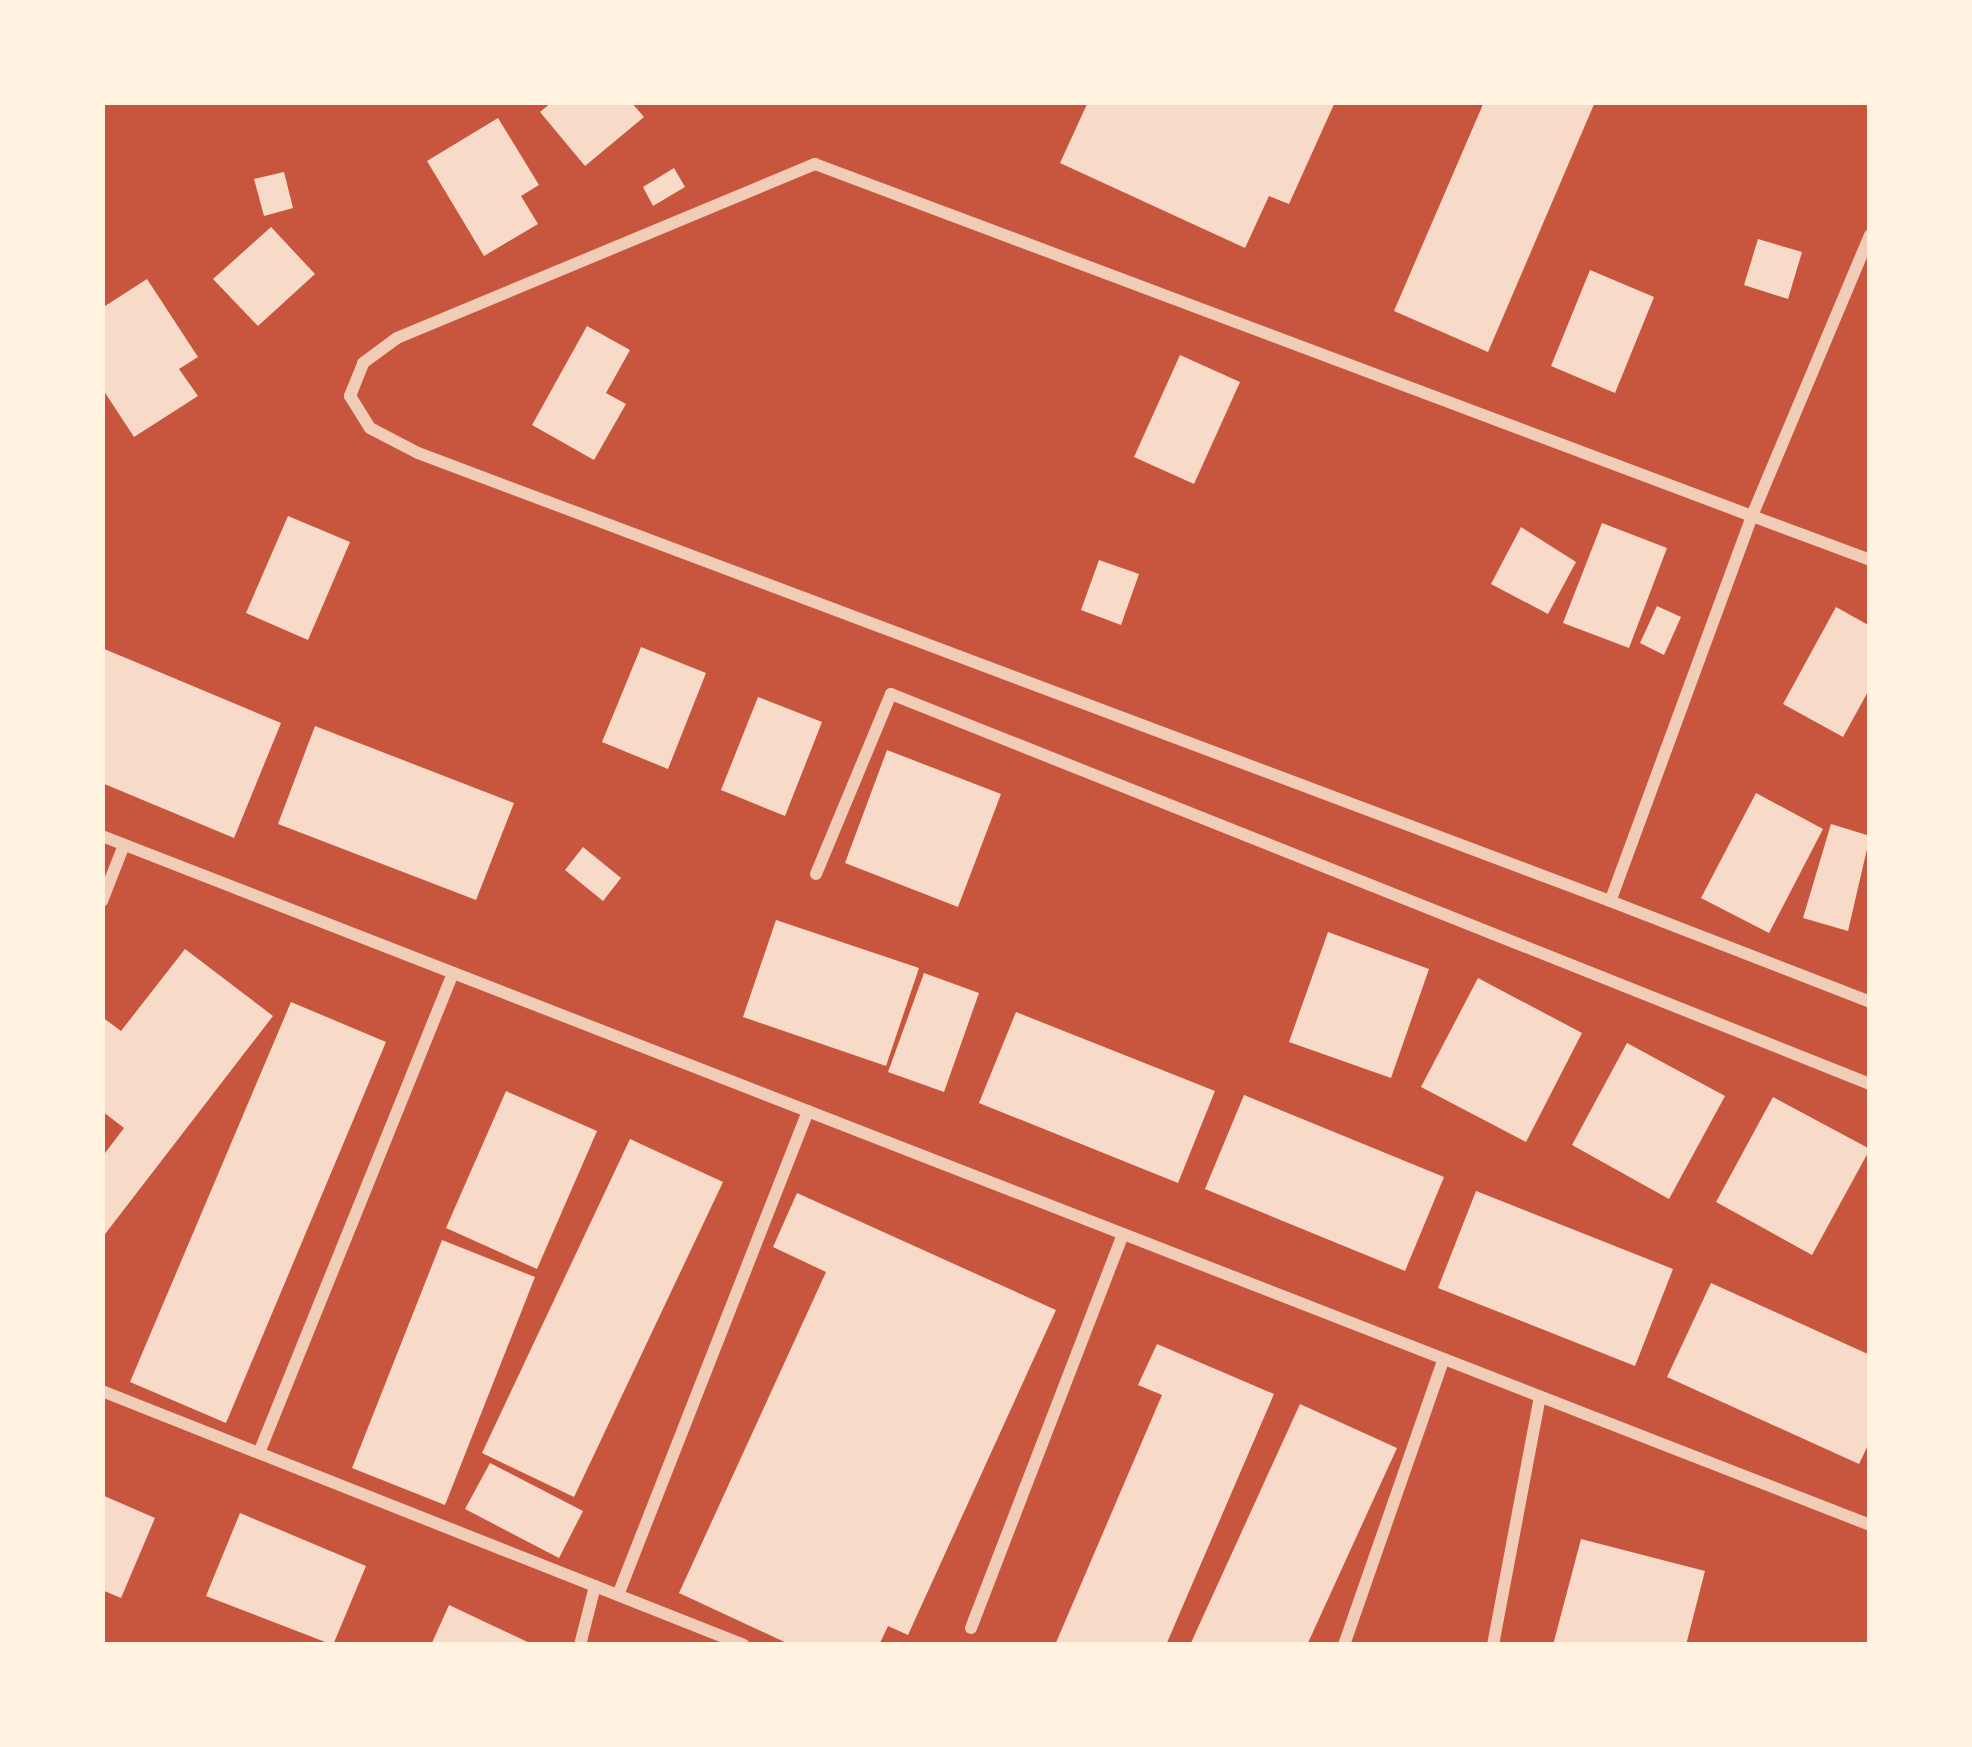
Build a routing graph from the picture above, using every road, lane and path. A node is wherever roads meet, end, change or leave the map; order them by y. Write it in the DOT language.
graph roads {
  1 [pos="1870,235"];
  2 [pos="1752,516"];
  3 [pos="1870,560"];
  4 [pos="102,836"];
  5 [pos="124,845"];
  6 [pos="816,874"];
  7 [pos="102,901"];
  8 [pos="1610,901"];
  9 [pos="453,973"];
  10 [pos="1870,1001"];
  11 [pos="1870,1084"];
  12 [pos="808,1112"];
  13 [pos="1123,1234"];
  14 [pos="1443,1361"];
  15 [pos="102,1391"];
  16 [pos="1540,1397"];
  17 [pos="259,1454"];
  18 [pos="1870,1525"];
  19 [pos="595,1586"];
  20 [pos="618,1595"];
  21 [pos="971,1628"];
  22 [pos="580,1645"];
  23 [pos="744,1645"];
  24 [pos="1344,1645"];
  25 [pos="1493,1645"];
  1 -- 2 [label="street"];
  2 -- 3 [label="street"];
  2 -- 8 [label="street"];
  2 -- 8 [label="street"];
  4 -- 5 [label="street"];
  5 -- 7 [label="street"];
  5 -- 9 [label="street"];
  6 -- 11 [label="street"];
  8 -- 10 [label="street"];
  9 -- 12 [label="street"];
  9 -- 17 [label="street"];
  12 -- 13 [label="street"];
  12 -- 20 [label="street"];
  13 -- 14 [label="street"];
  13 -- 21 [label="street"];
  14 -- 16 [label="street"];
  14 -- 24 [label="street"];
  15 -- 17 [label="street"];
  16 -- 18 [label="street"];
  16 -- 25 [label="street"];
  17 -- 19 [label="street"];
  19 -- 20 [label="street"];
  19 -- 22 [label="street"];
  20 -- 23 [label="street"];
}
